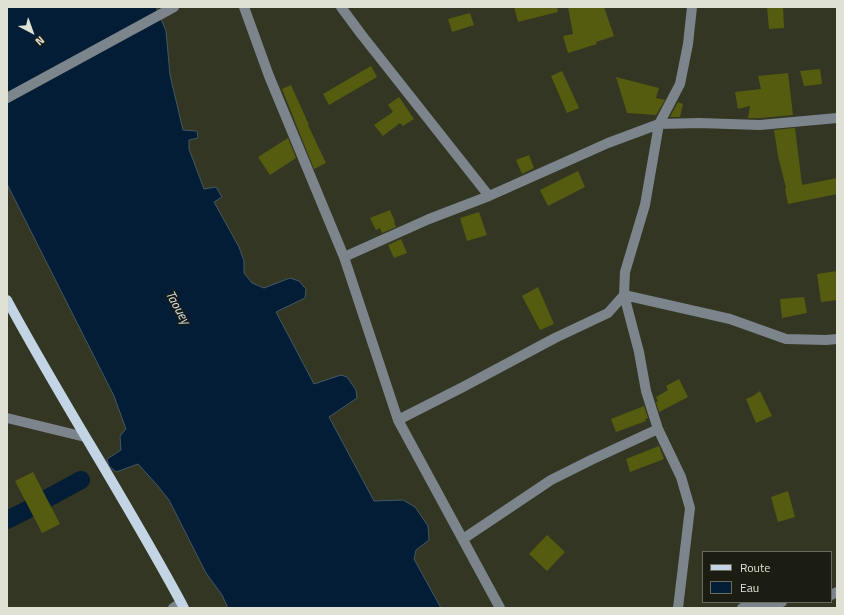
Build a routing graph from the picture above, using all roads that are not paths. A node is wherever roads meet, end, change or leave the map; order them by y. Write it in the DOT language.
graph roads {
  1 [pos="174,7"];
  2 [pos="244,7"];
  3 [pos="341,7"];
  4 [pos="692,7"];
  5 [pos="7,98"];
  6 [pos="837,118"];
  7 [pos="659,124"];
  8 [pos="489,196"];
  9 [pos="344,257"];
  10 [pos="624,295"];
  11 [pos="7,300"];
  12 [pos="837,339"];
  13 [pos="7,418"];
  14 [pos="398,420"];
  15 [pos="658,429"];
  16 [pos="85,437"];
  17 [pos="463,539"];
  18 [pos="775,603"];
  19 [pos="179,606"];
  20 [pos="500,608"];
  21 [pos="678,608"];
  22 [pos="742,608"];
  1 -- 5 [label="street"];
  2 -- 9 [label="street"];
  3 -- 8 [label="street"];
  4 -- 7 [label="street"];
  6 -- 7 [label="street"];
  7 -- 8 [label="street"];
  7 -- 10 [label="street"];
  8 -- 9 [label="street"];
  9 -- 14 [label="street"];
  10 -- 12 [label="street"];
  10 -- 14 [label="street"];
  10 -- 15 [label="street"];
  11 -- 16 [label="main road"];
  13 -- 16 [label="street"];
  14 -- 17 [label="street"];
  15 -- 17 [label="street"];
  15 -- 21 [label="street"];
  16 -- 19 [label="main road"];
  17 -- 20 [label="street"];
  18 -- 22 [label="street"];
}
